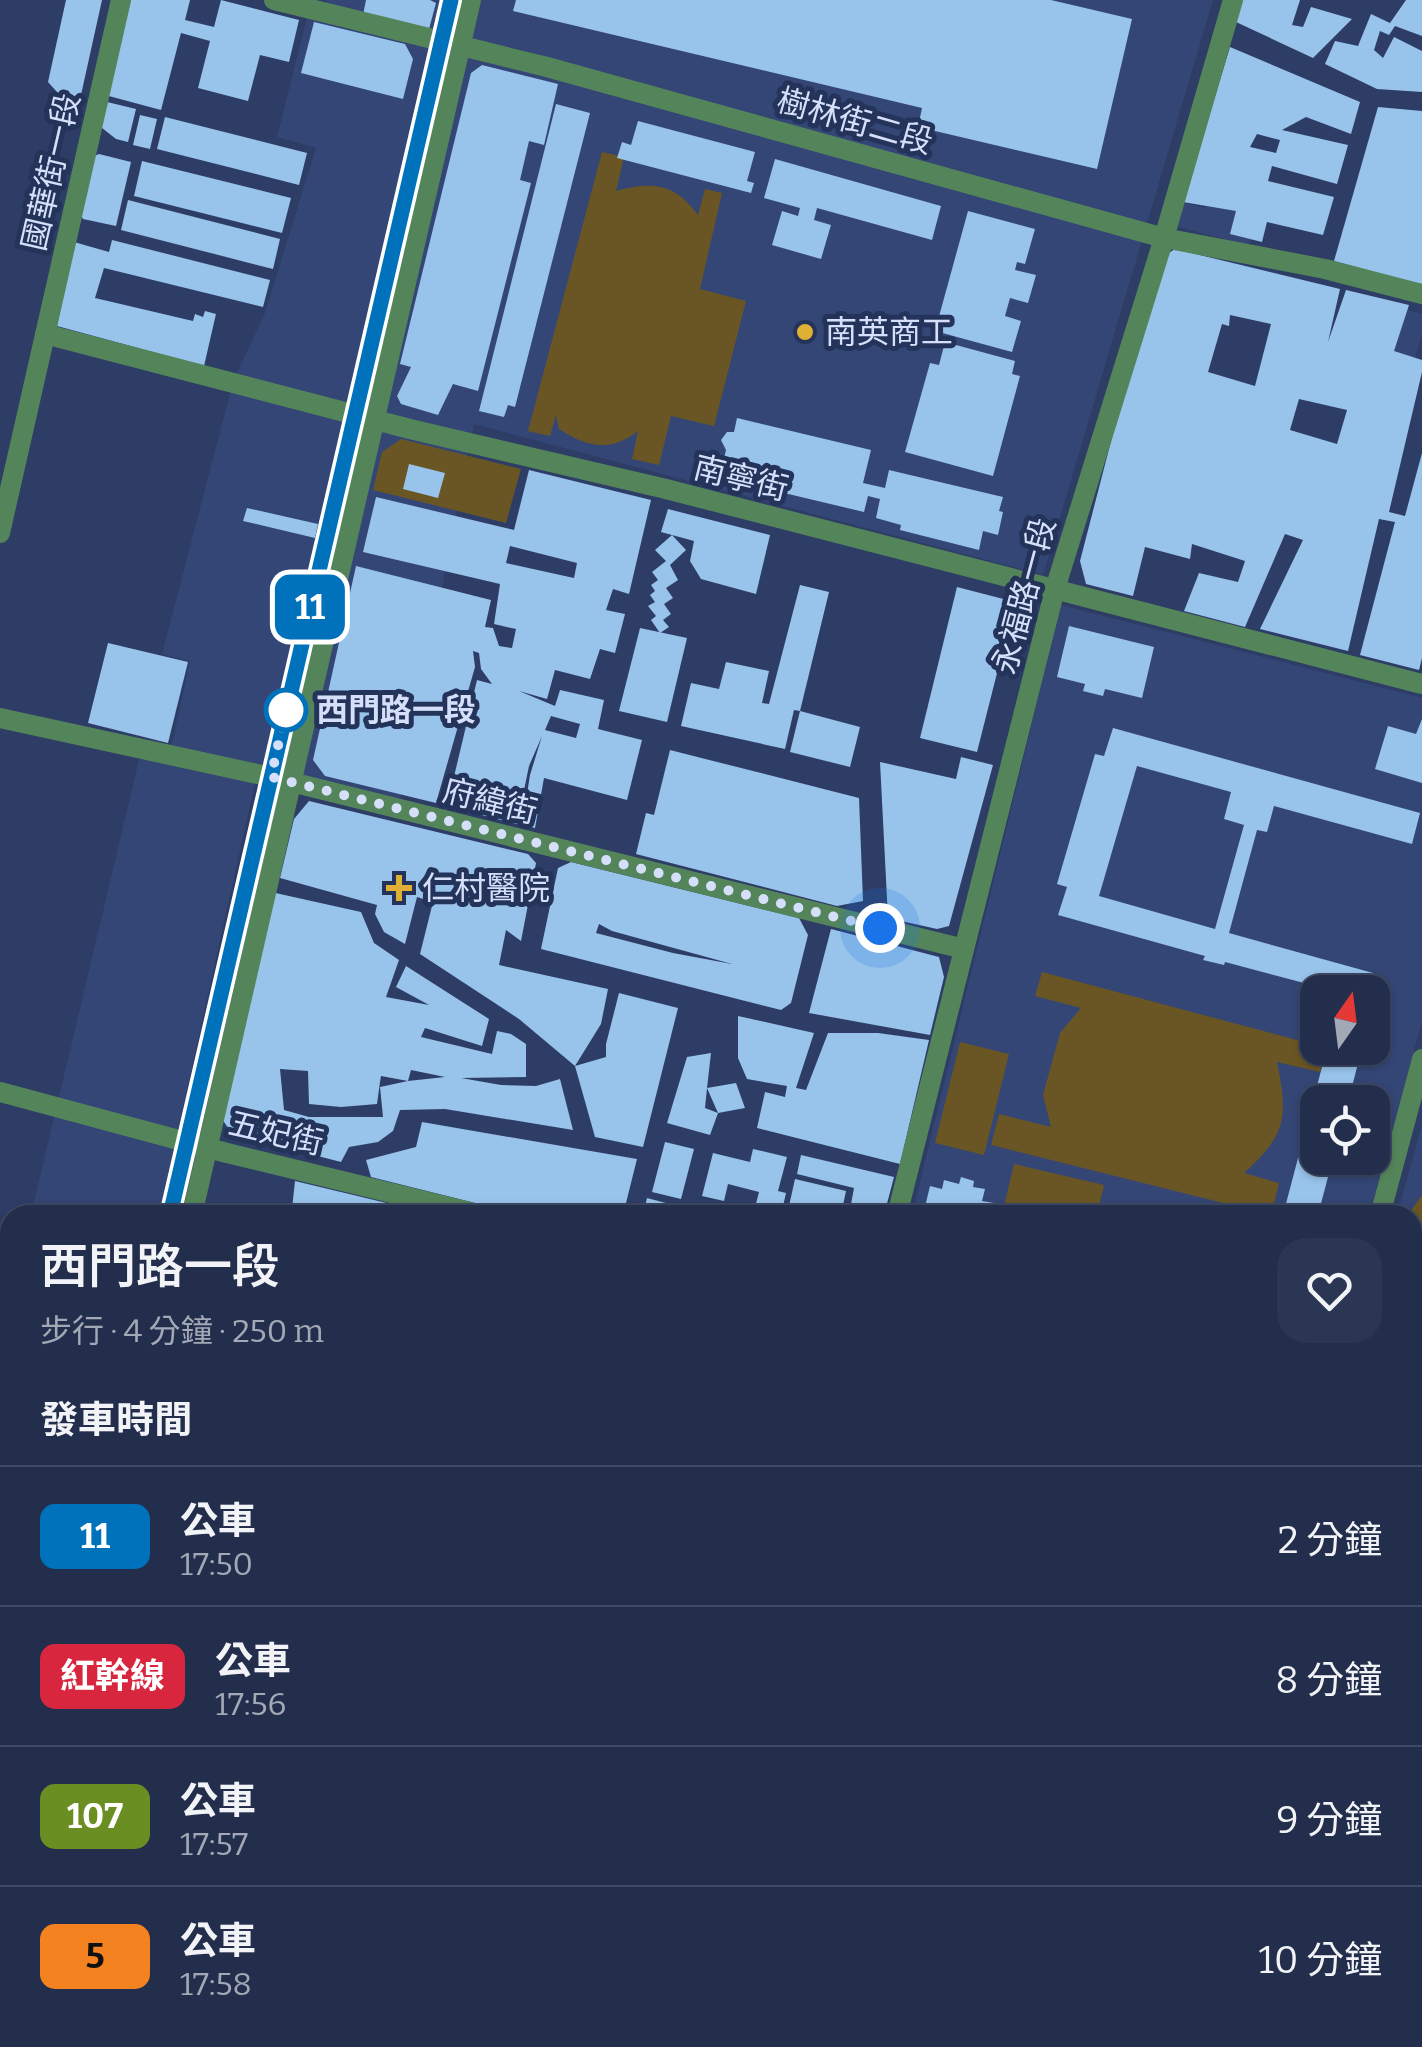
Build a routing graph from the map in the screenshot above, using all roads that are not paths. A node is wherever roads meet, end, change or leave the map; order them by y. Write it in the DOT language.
graph roads {
  1 [pos="121,0"];
  2 [pos="274,0"];
  3 [pos="450,0"];
  4 [pos="471,0"];
  5 [pos="1234,0"];
  6 [pos="451,45"];
  7 [pos="1164,238"];
  8 [pos="1422,294"];
  9 [pos="45,334"];
  10 [pos="365,416"];
  11 [pos="0,533"];
  12 [pos="1054,589"];
  13 [pos="1422,684"];
  14 [pos="0,718"];
  15 [pos="281,780"];
  16 [pos="964,949"];
  17 [pos="1422,1059"];
  18 [pos="0,1092"];
  19 [pos="186,1142"];
  20 [pos="208,1148"];
  21 [pos="172,1205"];
  22 [pos="194,1205"];
  23 [pos="441,1205"];
  24 [pos="900,1205"];
  25 [pos="1383,1205"];
  1 -- 9 [label="street, 國華街一段"];
  2 -- 6 [label="street, 樹林街二段"];
  3 -- 6 [label="street"];
  4 -- 6 [label="street"];
  5 -- 7 [label="street, 永福路一段"];
  6 -- 7 [label="street, 樹林街二段"];
  6 -- 10 [label="street"];
  7 -- 8 [label="street, 樹林街二段"];
  7 -- 12 [label="street, 永福路一段"];
  9 -- 10 [label="street, 南寧街"];
  9 -- 11 [label="street, 國華街一段"];
  10 -- 12 [label="street, 南寧街"];
  10 -- 15 [label="street"];
  12 -- 13 [label="street, 南寧街"];
  12 -- 16 [label="street, 永福路一段"];
  14 -- 15 [label="street, 府緯街"];
  15 -- 16 [label="street, 府緯街"];
  15 -- 19 [label="street"];
  15 -- 20 [label="street"];
  16 -- 24 [label="street, 永福路一段"];
  17 -- 25 [label="street"];
  18 -- 19 [label="street, 五妃街"];
  19 -- 20 [label="street, 五妃街"];
  19 -- 21 [label="street"];
  20 -- 22 [label="street"];
  20 -- 23 [label="street, 五妃街"];
}
